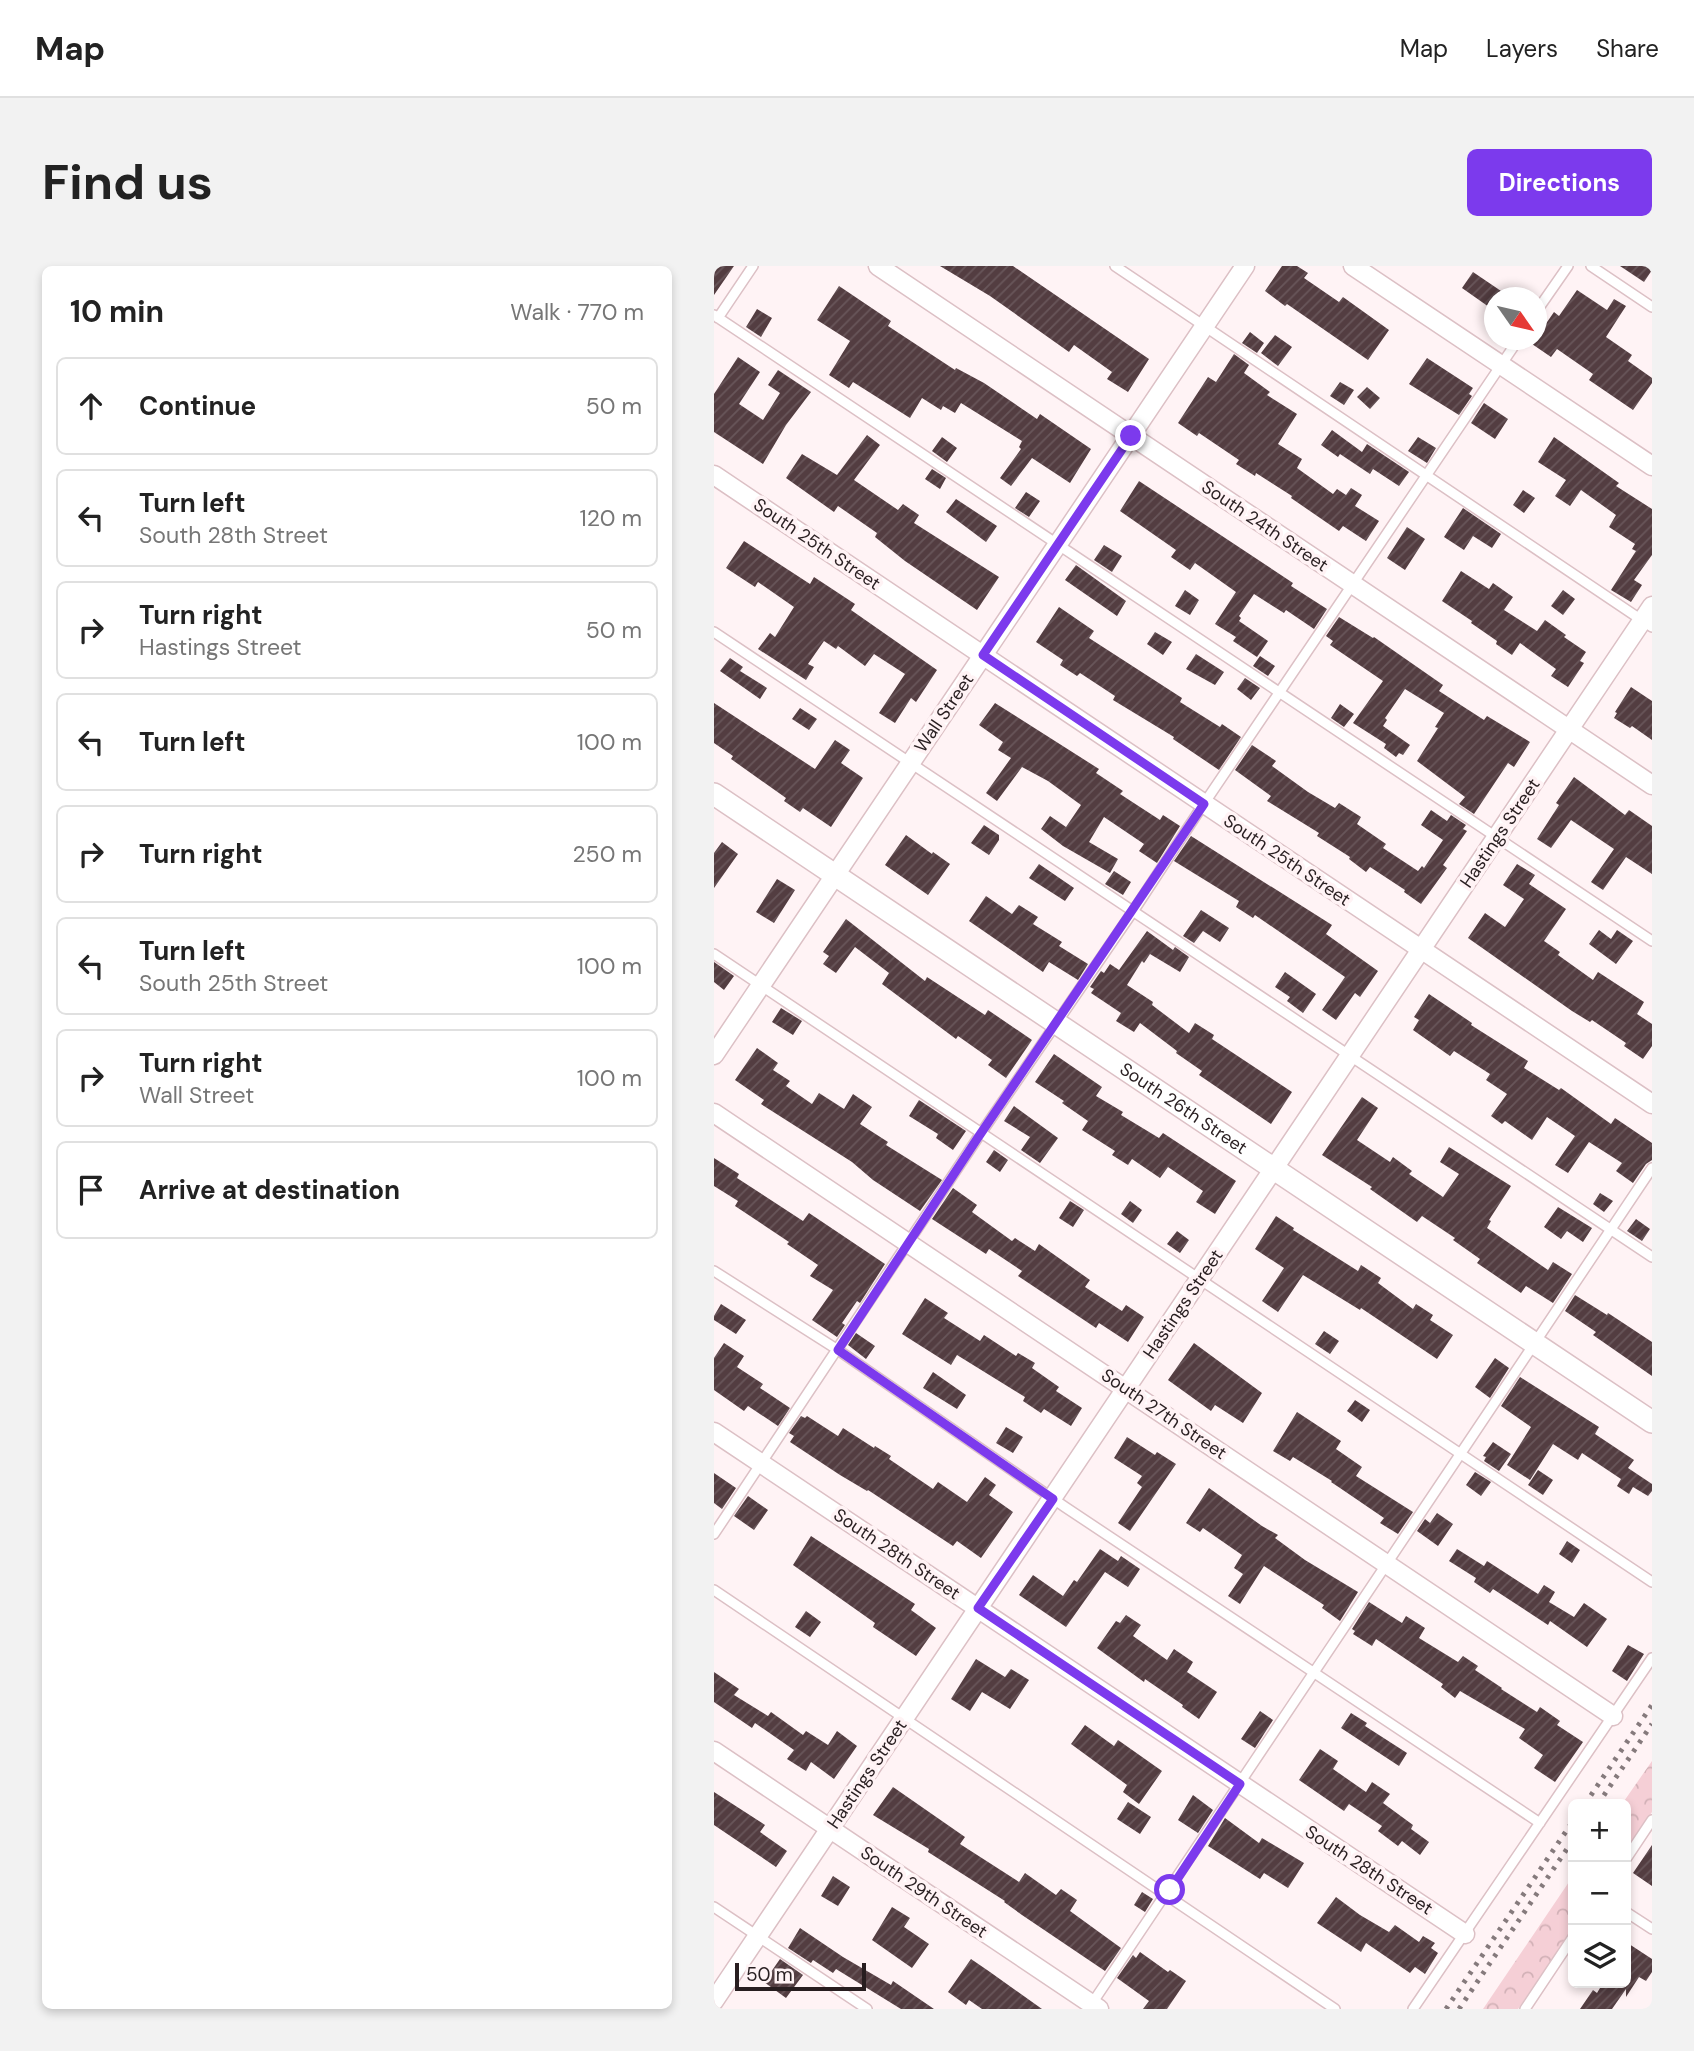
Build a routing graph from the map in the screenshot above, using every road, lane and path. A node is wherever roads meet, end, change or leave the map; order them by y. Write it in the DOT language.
graph roads {
  1 [pos="753,266"];
  2 [pos="878,266"];
  3 [pos="1115,266"];
  4 [pos="1245,266"];
  5 [pos="1353,266"];
  6 [pos="1568,266"];
  7 [pos="1591,266"];
  8 [pos="1547,296"];
  9 [pos="1652,307"];
  10 [pos="716,316"];
  11 [pos="1204,326"];
  12 [pos="1510,350"];
  13 [pos="1500,364"];
  14 [pos="1131,436"];
  15 [pos="1652,466"];
  16 [pos="714,475"];
  17 [pos="1426,475"];
  18 [pos="1057,544"];
  19 [pos="1352,584"];
  20 [pos="1649,618"];
  21 [pos="714,632"];
  22 [pos="983,655"];
  23 [pos="1279,692"];
  24 [pos="1569,731"];
  25 [pos="910,762"];
  26 [pos="1652,785"];
  27 [pos="714,794"];
  28 [pos="1204,804"];
  29 [pos="1497,838"];
  30 [pos="834,875"];
  31 [pos="1133,911"];
  32 [pos="1652,942"];
  33 [pos="1421,949"];
  34 [pos="714,954"];
  35 [pos="761,986"];
  36 [pos="1057,1023"];
  37 [pos="714,1055"];
  38 [pos="1350,1056"];
  39 [pos="1652,1104"];
  40 [pos="714,1113"];
  41 [pos="982,1133"];
  42 [pos="1652,1168"];
  43 [pos="1273,1169"];
  44 [pos="1611,1230"];
  45 [pos="909,1243"];
  46 [pos="1652,1257"];
  47 [pos="714,1271"];
  48 [pos="1200,1279"];
  49 [pos="1534,1344"];
  50 [pos="838,1350"];
  51 [pos="1126,1388"];
  52 [pos="1652,1422"];
  53 [pos="714,1432"];
  54 [pos="1460,1454"];
  55 [pos="761,1463"];
  56 [pos="1053,1499"];
  57 [pos="714,1534"];
  58 [pos="1387,1563"];
  59 [pos="1652,1582"];
  60 [pos="714,1590"];
  61 [pos="978,1608"];
  62 [pos="1652,1658"];
  63 [pos="1314,1672"];
  64 [pos="1613,1716"];
  65 [pos="904,1719"];
  66 [pos="714,1751"];
  67 [pos="1240,1784"];
  68 [pos="1652,1820"];
  69 [pos="1540,1823"];
  70 [pos="830,1829"];
  71 [pos="1631,1852"];
  72 [pos="1166,1894"];
  73 [pos="714,1908"];
  74 [pos="1631,1915"];
  75 [pos="1652,1929"];
  76 [pos="1465,1934"];
  77 [pos="758,1936"];
  78 [pos="1568,1944"];
  79 [pos="714,2001"];
  80 [pos="1093,2007"];
  81 [pos="867,2009"];
  82 [pos="1335,2009"];
  83 [pos="1413,2009"];
  84 [pos="1525,2009"];
  1 -- 10 [label="lane"];
  2 -- 14 [label="street, South 24th Street"];
  3 -- 11 [label="lane"];
  4 -- 11 [label="street, Wall Street"];
  5 -- 13 [label="street"];
  6 -- 8 [label="lane"];
  7 -- 9 [label="lane"];
  10 -- 18 [label="lane"];
  11 -- 14 [label="street, Wall Street"];
  11 -- 17 [label="lane"];
  12 -- 13 [label="lane"];
  13 -- 15 [label="street"];
  13 -- 17 [label="lane"];
  14 -- 18 [label="street, Wall Street"];
  14 -- 19 [label="street, South 24th Street"];
  16 -- 22 [label="street, South 25th Street"];
  17 -- 19 [label="lane"];
  17 -- 20 [label="lane"];
  18 -- 22 [label="street, Wall Street"];
  18 -- 23 [label="lane"];
  19 -- 23 [label="lane"];
  19 -- 24 [label="street, South 24th Street"];
  20 -- 24 [label="street, Hastings Street"];
  21 -- 25 [label="lane"];
  22 -- 25 [label="street, Wall Street"];
  22 -- 28 [label="street, South 25th Street"];
  23 -- 28 [label="lane"];
  23 -- 29 [label="lane"];
  24 -- 26 [label="street, South 24th Street"];
  24 -- 29 [label="street, Hastings Street"];
  25 -- 30 [label="street, Wall Street"];
  25 -- 31 [label="lane"];
  27 -- 30 [label="street, South 26th Street"];
  28 -- 31 [label="lane"];
  28 -- 33 [label="street, South 25th Street"];
  29 -- 32 [label="lane"];
  29 -- 33 [label="street, Hastings Street"];
  30 -- 35 [label="street, Wall Street"];
  30 -- 36 [label="street, South 26th Street"];
  31 -- 36 [label="lane"];
  31 -- 38 [label="lane"];
  33 -- 38 [label="street, Hastings Street"];
  33 -- 39 [label="street, South 25th Street"];
  34 -- 35 [label="lane"];
  35 -- 37 [label="street, Wall Street"];
  35 -- 41 [label="lane"];
  36 -- 41 [label="lane"];
  36 -- 43 [label="street, South 26th Street"];
  38 -- 43 [label="street, Hastings Street"];
  38 -- 44 [label="lane"];
  40 -- 45 [label="street, South 27th Street"];
  41 -- 45 [label="lane"];
  41 -- 48 [label="lane"];
  42 -- 44 [label="lane"];
  43 -- 48 [label="street, Hastings Street"];
  43 -- 49 [label="street, South 26th Street"];
  44 -- 46 [label="lane"];
  44 -- 49 [label="lane"];
  45 -- 50 [label="lane"];
  45 -- 51 [label="street, South 27th Street"];
  47 -- 50 [label="lane"];
  48 -- 51 [label="street, Hastings Street"];
  48 -- 54 [label="lane"];
  49 -- 52 [label="street, South 26th Street"];
  49 -- 54 [label="lane"];
  50 -- 55 [label="lane"];
  50 -- 56 [label="lane"];
  51 -- 56 [label="street, Hastings Street"];
  51 -- 58 [label="street, South 27th Street"];
  53 -- 55 [label="street, South 28th Street"];
  54 -- 58 [label="lane"];
  54 -- 59 [label="lane"];
  55 -- 57 [label="lane"];
  55 -- 61 [label="street, South 28th Street"];
  56 -- 61 [label="street, Hastings Street"];
  56 -- 63 [label="lane"];
  58 -- 63 [label="lane"];
  58 -- 64 [label="street, South 27th Street"];
  60 -- 65 [label="lane"];
  61 -- 65 [label="street, Hastings Street"];
  61 -- 67 [label="street, South 28th Street"];
  62 -- 64 [label="lane"];
  63 -- 67 [label="lane"];
  63 -- 69 [label="lane"];
  64 -- 69 [label="lane"];
  65 -- 70 [label="street, Hastings Street"];
  65 -- 72 [label="lane"];
  66 -- 70 [label="street, South 29th Street"];
  67 -- 72 [label="lane"];
  67 -- 76 [label="street, South 28th Street"];
  68 -- 71 [label="lane"];
  69 -- 76 [label="lane"];
  70 -- 77 [label="street, Hastings Street"];
  70 -- 80 [label="street, South 29th Street"];
  72 -- 80 [label="lane"];
  72 -- 82 [label="lane"];
  73 -- 77 [label="lane"];
  74 -- 75 [label="lane"];
  76 -- 83 [label="lane"];
  77 -- 79 [label="street, Hastings Street"];
  77 -- 81 [label="lane"];
  78 -- 84 [label="lane"];
}
